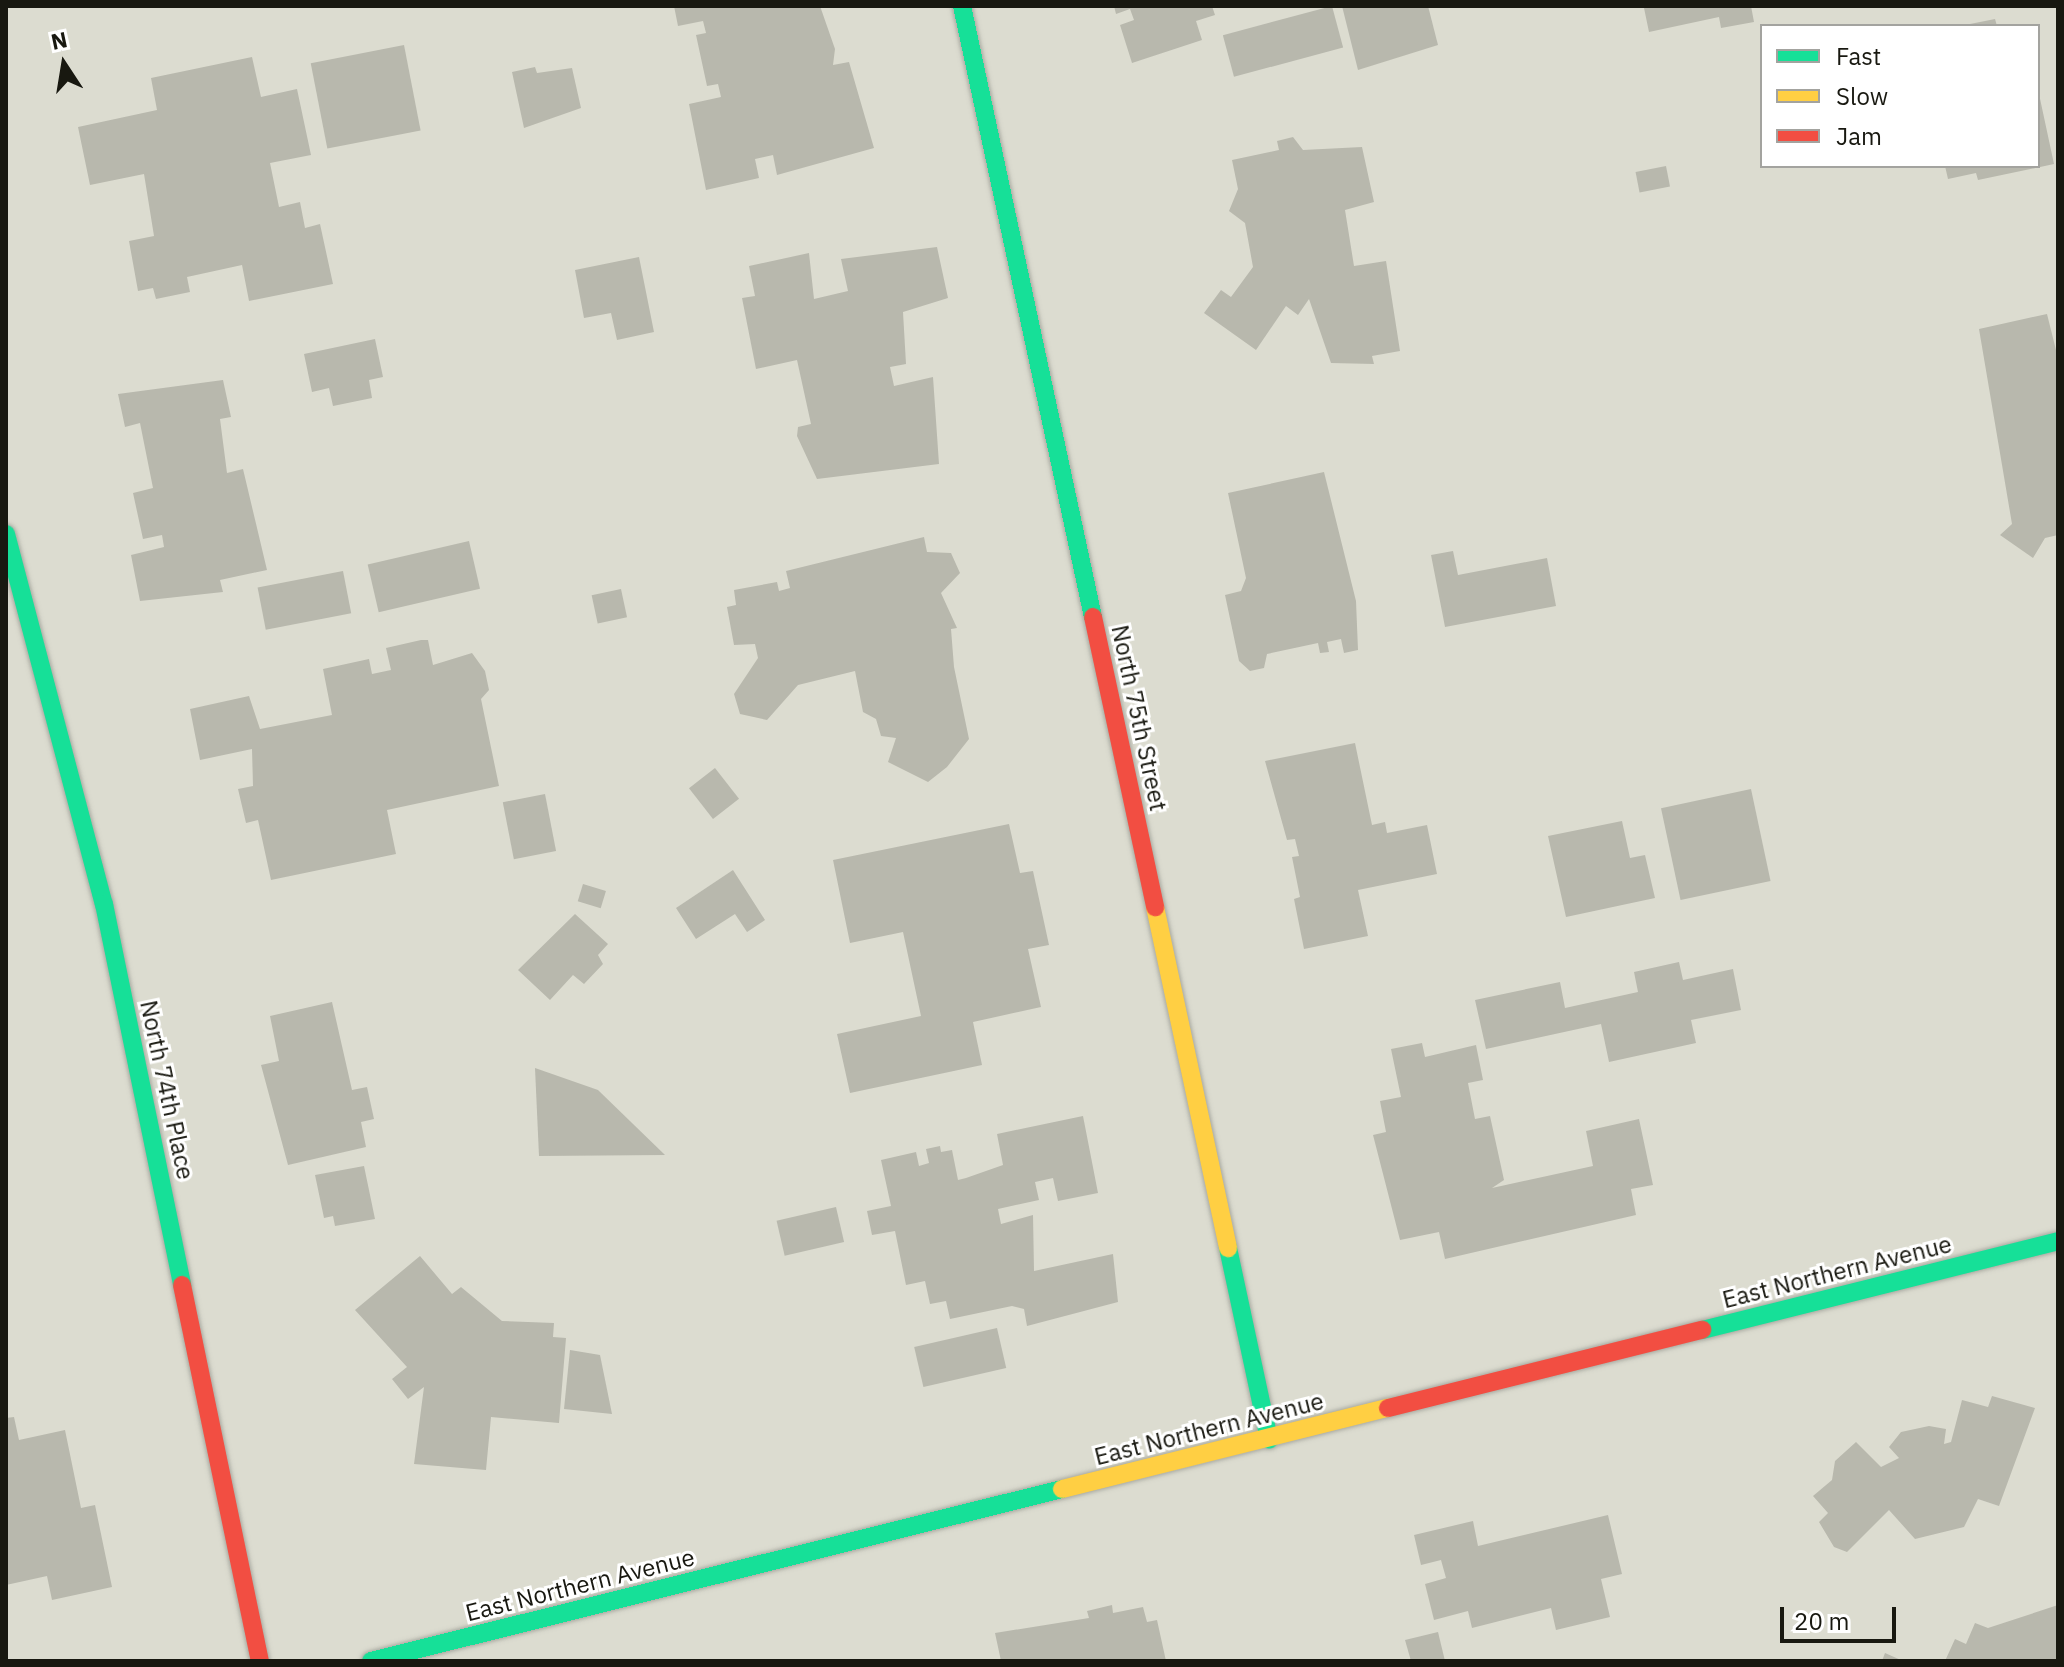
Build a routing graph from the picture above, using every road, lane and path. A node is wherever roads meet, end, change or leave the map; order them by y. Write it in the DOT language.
graph roads {
  1 [pos="962,6"];
  2 [pos="6,534"];
  3 [pos="2058,1241"];
  4 [pos="1269,1440"];
  5 [pos="260,1661"];
  6 [pos="371,1661"];
  1 -- 4 [label="street, North 75th Street"];
  2 -- 5 [label="street, North 74th Place"];
  3 -- 4 [label="street, East Northern Avenue"];
  4 -- 6 [label="street, East Northern Avenue"];
}
